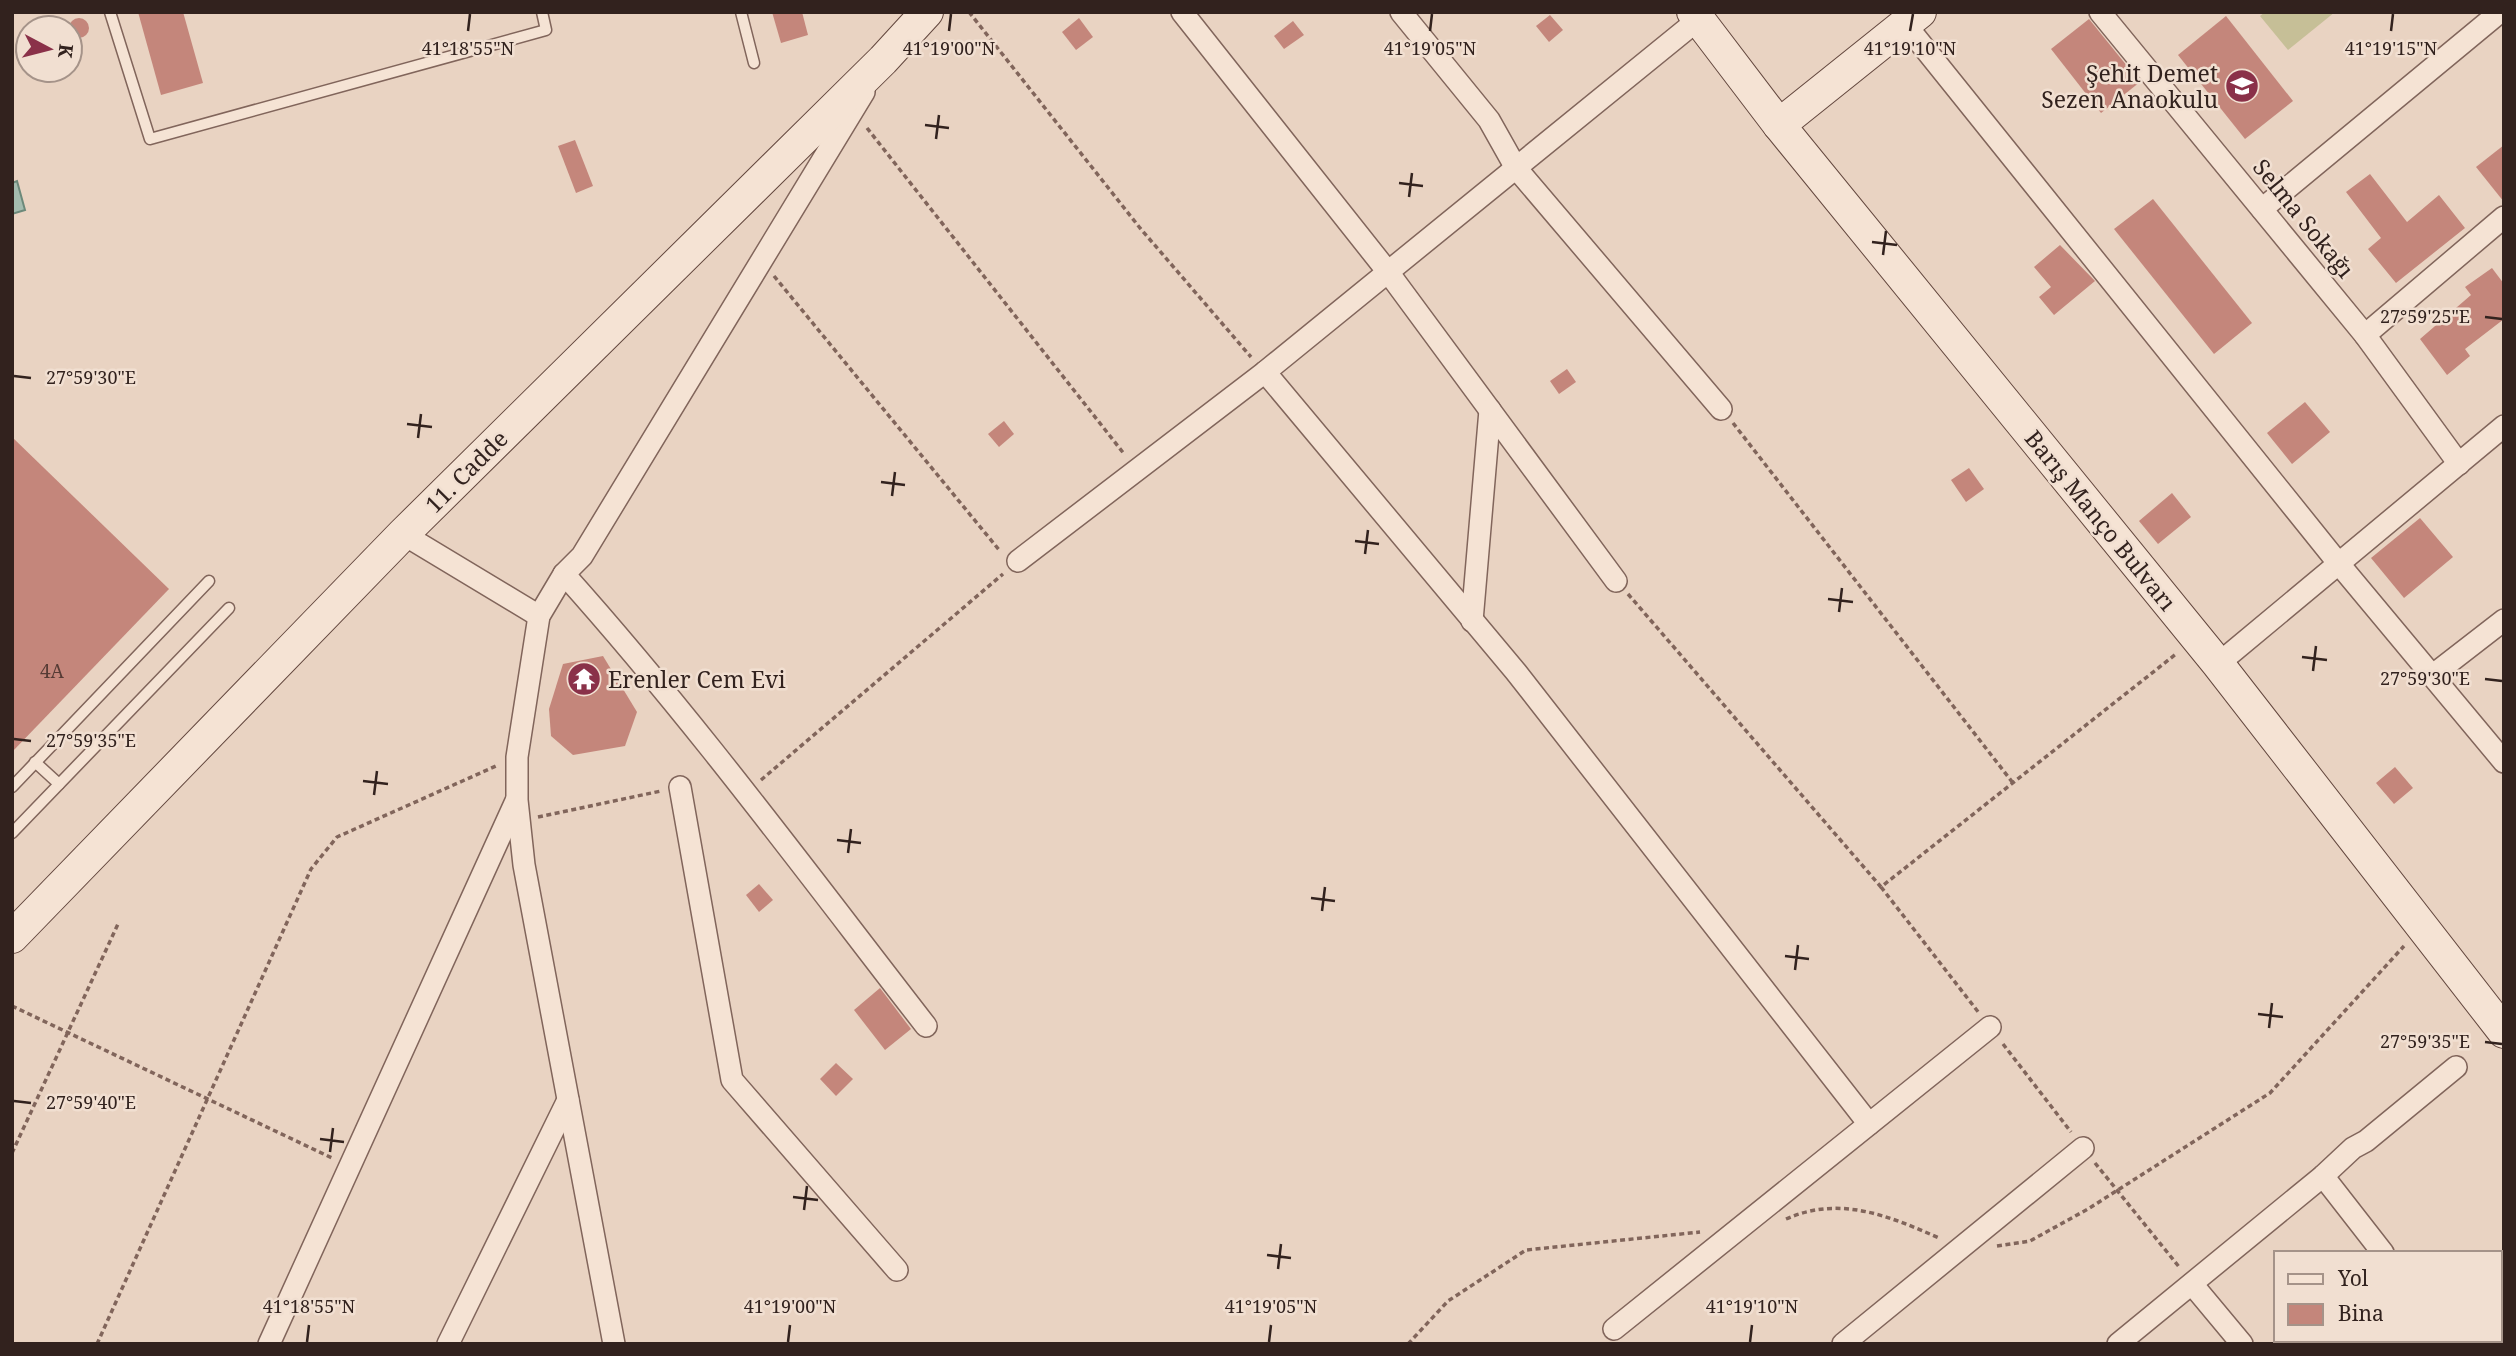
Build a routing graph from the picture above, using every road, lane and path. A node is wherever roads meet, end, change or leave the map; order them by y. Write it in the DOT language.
graph roads {
  1 [pos="110,12"];
  2 [pos="542,12"];
  3 [pos="741,12"];
  4 [pos="927,12"];
  5 [pos="969,12"];
  6 [pos="1182,12"];
  7 [pos="1401,12"];
  8 [pos="2100,12"];
  9 [pos="2500,12"];
  10 [pos="1696,16"];
  11 [pos="1912,18"];
  12 [pos="883,60"];
  13 [pos="754,63"];
  14 [pos="853,110"];
  15 [pos="1779,125"];
  16 [pos="1516,168"];
  17 [pos="2262,209"];
  18 [pos="2504,217"];
  19 [pos="761,261"];
  20 [pos="1388,272"];
  21 [pos="2365,335"];
  22 [pos="1265,372"];
  23 [pos="1721,409"];
  24 [pos="1490,410"];
  25 [pos="2504,426"];
  26 [pos="2459,464"];
  27 [pos="1137,470"];
  28 [pos="403,534"];
  29 [pos="1015,564"];
  30 [pos="2339,564"];
  31 [pos="564,574"];
  32 [pos="209,581"];
  33 [pos="1616,581"];
  34 [pos="229,608"];
  35 [pos="540,616"];
  36 [pos="2504,620"];
  37 [pos="1472,621"];
  38 [pos="2196,638"];
  39 [pos="2218,664"];
  40 [pos="2433,675"];
  41 [pos="517,757"];
  42 [pos="35,762"];
  43 [pos="2504,762"];
  44 [pos="2013,783"];
  45 [pos="60,784"];
  46 [pos="12,787"];
  47 [pos="680,787"];
  48 [pos="746,792"];
  49 [pos="518,810"];
  50 [pos="12,833"];
  51 [pos="1881,887"];
  52 [pos="118,924"];
  53 [pos="2422,927"];
  54 [pos="12,937"];
  55 [pos="12,1006"];
  56 [pos="926,1026"];
  57 [pos="1990,1027"];
  58 [pos="2504,1031"];
  59 [pos="68,1033"];
  60 [pos="2456,1067"];
  61 [pos="207,1099"];
  62 [pos="568,1100"];
  63 [pos="1869,1124"];
  64 [pos="2083,1148"];
  65 [pos="12,1153"];
  66 [pos="350,1166"];
  67 [pos="2323,1176"];
  68 [pos="2117,1191"];
  69 [pos="1780,1222"];
  70 [pos="1731,1234"];
  71 [pos="1961,1248"];
  72 [pos="2381,1251"];
  73 [pos="898,1270"];
  74 [pos="2192,1284"];
  75 [pos="1614,1329"];
  76 [pos="97,1344"];
  77 [pos="270,1344"];
  78 [pos="448,1344"];
  79 [pos="614,1344"];
  80 [pos="1408,1344"];
  81 [pos="1843,1344"];
  82 [pos="2118,1344"];
  83 [pos="2242,1344"];
  1 -- 2 [label="lane"];
  3 -- 13 [label="lane"];
  4 -- 12 [label="street, 11. Cadde"];
  5 -- 22 [label="path"];
  6 -- 20 [label="street"];
  7 -- 16 [label="street"];
  8 -- 17 [label="street, Selma Sokağı"];
  9 -- 17 [label="street"];
  10 -- 15 [label="street, Barış Manço Bulvarı"];
  10 -- 16 [label="street"];
  11 -- 15 [label="street"];
  11 -- 30 [label="street"];
  12 -- 14 [label="street"];
  12 -- 28 [label="street, 11. Cadde"];
  14 -- 19 [label="street"];
  14 -- 27 [label="path"];
  15 -- 38 [label="street, Barış Manço Bulvarı"];
  16 -- 20 [label="street"];
  16 -- 23 [label="street"];
  17 -- 21 [label="street, Selma Sokağı"];
  18 -- 21 [label="street"];
  19 -- 29 [label="path"];
  19 -- 31 [label="street"];
  20 -- 22 [label="street"];
  20 -- 24 [label="street"];
  21 -- 26 [label="street, Selma Sokağı"];
  22 -- 27 [label="street"];
  22 -- 37 [label="street"];
  23 -- 44 [label="path"];
  24 -- 33 [label="street"];
  24 -- 37 [label="street"];
  25 -- 26 [label="street"];
  26 -- 30 [label="street"];
  27 -- 29 [label="street"];
  28 -- 35 [label="street"];
  28 -- 54 [label="street, 11. Cadde"];
  29 -- 48 [label="path"];
  30 -- 39 [label="street"];
  30 -- 40 [label="street"];
  31 -- 35 [label="street"];
  31 -- 48 [label="street"];
  32 -- 42 [label="lane"];
  33 -- 51 [label="path"];
  34 -- 45 [label="lane"];
  35 -- 41 [label="street"];
  36 -- 40 [label="street"];
  37 -- 63 [label="street"];
  38 -- 39 [label="street, Barış Manço Bulvarı"];
  38 -- 44 [label="path"];
  39 -- 53 [label="street, Barış Manço Bulvarı"];
  40 -- 43 [label="street"];
  41 -- 49 [label="street"];
  41 -- 61 [label="path"];
  42 -- 45 [label="lane"];
  42 -- 46 [label="lane"];
  44 -- 51 [label="path"];
  45 -- 50 [label="lane"];
  47 -- 49 [label="path"];
  47 -- 73 [label="street"];
  48 -- 56 [label="street"];
  49 -- 62 [label="street"];
  49 -- 66 [label="street"];
  51 -- 57 [label="path"];
  52 -- 59 [label="path"];
  53 -- 58 [label="street, Barış Manço Bulvarı"];
  53 -- 68 [label="path"];
  55 -- 59 [label="path"];
  57 -- 63 [label="street"];
  57 -- 64 [label="path"];
  59 -- 61 [label="path"];
  59 -- 65 [label="path"];
  60 -- 67 [label="street"];
  61 -- 66 [label="path"];
  61 -- 76 [label="path"];
  62 -- 78 [label="street"];
  62 -- 79 [label="street"];
  63 -- 70 [label="street"];
  64 -- 68 [label="path"];
  64 -- 71 [label="street"];
  66 -- 77 [label="street"];
  67 -- 72 [label="street"];
  67 -- 74 [label="street"];
  68 -- 71 [label="path"];
  68 -- 74 [label="path"];
  69 -- 71 [label="path"];
  70 -- 75 [label="street"];
  70 -- 80 [label="path"];
  71 -- 81 [label="street"];
  74 -- 82 [label="street"];
  74 -- 83 [label="street"];
}
